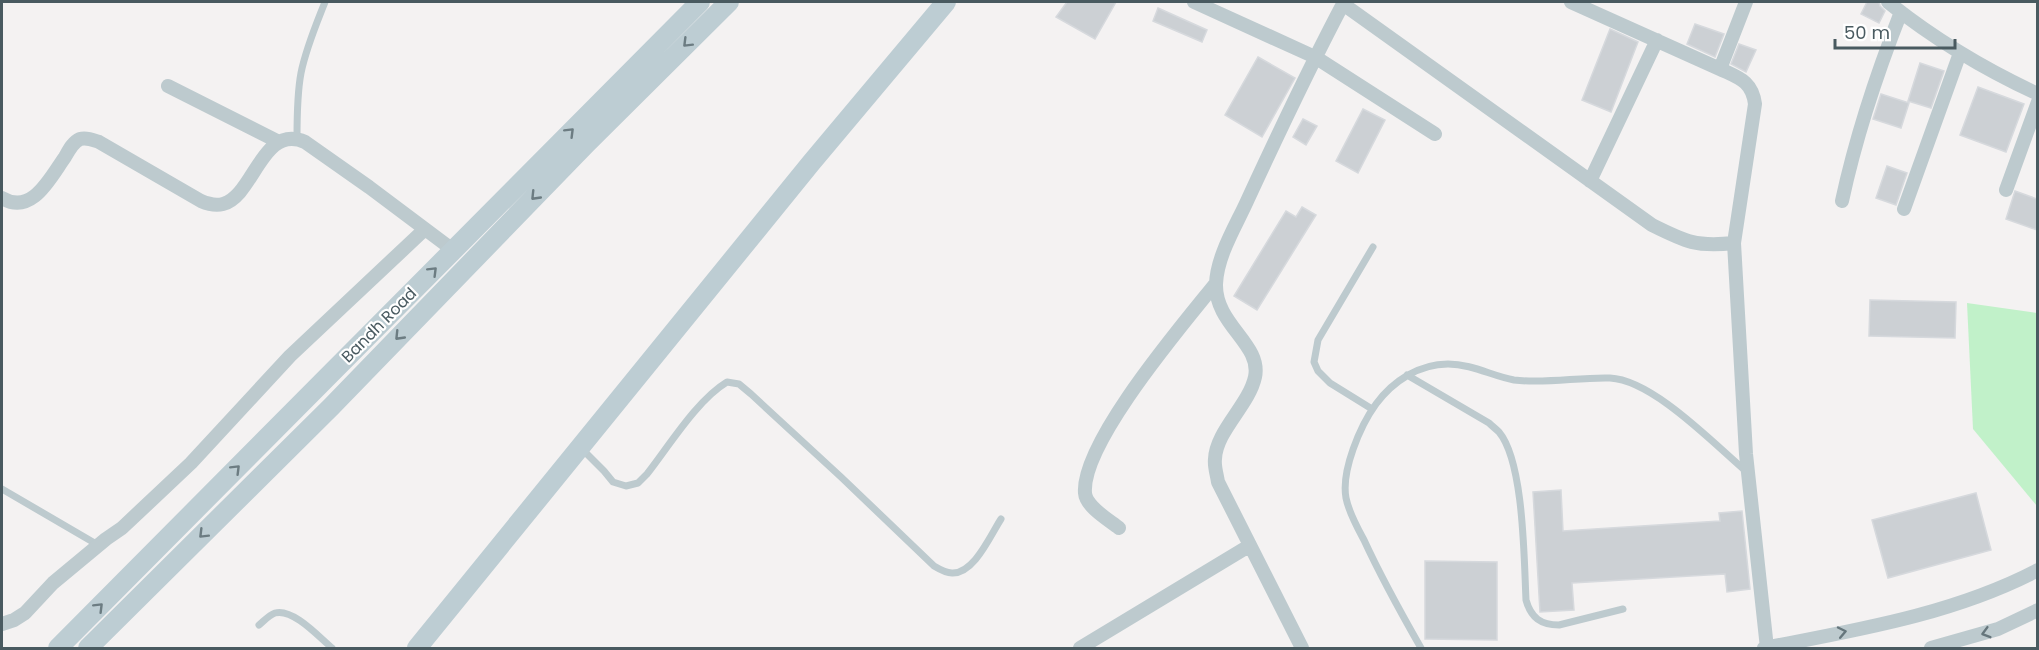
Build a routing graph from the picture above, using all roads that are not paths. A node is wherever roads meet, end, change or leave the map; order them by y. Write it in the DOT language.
graph roads {
  1 [pos="325,2"];
  2 [pos="700,2"];
  3 [pos="729,2"];
  4 [pos="946,2"];
  5 [pos="1194,2"];
  6 [pos="1571,2"];
  7 [pos="1746,2"];
  8 [pos="1888,2"];
  9 [pos="1344,3"];
  10 [pos="1900,12"];
  11 [pos="1657,40"];
  12 [pos="1960,53"];
  13 [pos="1315,57"];
  14 [pos="1720,69"];
  15 [pos="168,86"];
  16 [pos="2037,94"];
  17 [pos="2037,102"];
  18 [pos="1435,134"];
  19 [pos="297,138"];
  20 [pos="279,142"];
  21 [pos="1590,181"];
  22 [pos="2006,190"];
  23 [pos="2,198"];
  24 [pos="1842,201"];
  25 [pos="1904,209"];
  26 [pos="425,229"];
  27 [pos="1734,243"];
  28 [pos="1373,247"];
  29 [pos="453,250"];
  30 [pos="1216,283"];
  31 [pos="1407,375"];
  32 [pos="1372,409"];
  33 [pos="580,448"];
  34 [pos="1748,473"];
  35 [pos="2,489"];
  36 [pos="1001,519"];
  37 [pos="1119,528"];
  38 [pos="98,545"];
  39 [pos="1249,546"];
  40 [pos="2037,571"];
  41 [pos="1623,609"];
  42 [pos="2037,610"];
  43 [pos="2,624"];
  44 [pos="259,625"];
  45 [pos="58,648"];
  46 [pos="88,648"];
  47 [pos="332,648"];
  48 [pos="417,648"];
  49 [pos="1080,648"];
  50 [pos="1302,648"];
  51 [pos="1421,648"];
  52 [pos="1766,648"];
  53 [pos="1931,648"];
  1 -- 19 [label="lane"];
  29 -- 2 [label="main road, Bandh Road, one-way"];
  3 -- 46 [label="main road, Bandh Road, one-way"];
  4 -- 33 [label="main road"];
  5 -- 13 [label="street"];
  6 -- 11 [label="street"];
  7 -- 14 [label="street"];
  8 -- 10 [label="street"];
  9 -- 13 [label="street"];
  9 -- 21 [label="street"];
  10 -- 12 [label="street"];
  10 -- 24 [label="street"];
  11 -- 14 [label="street"];
  11 -- 21 [label="street"];
  12 -- 16 [label="street"];
  12 -- 25 [label="street"];
  13 -- 18 [label="street"];
  13 -- 30 [label="street"];
  14 -- 27 [label="street"];
  15 -- 20 [label="street"];
  17 -- 22 [label="street"];
  19 -- 20 [label="street"];
  19 -- 26 [label="street"];
  20 -- 23 [label="street"];
  21 -- 27 [label="street"];
  26 -- 29 [label="street"];
  26 -- 38 [label="street"];
  27 -- 34 [label="street"];
  28 -- 32 [label="lane"];
  45 -- 29 [label="main road, Bandh Road, one-way"];
  30 -- 37 [label="street"];
  30 -- 39 [label="street"];
  31 -- 32 [label="lane"];
  31 -- 34 [label="lane"];
  31 -- 41 [label="lane"];
  32 -- 51 [label="lane"];
  33 -- 36 [label="lane"];
  33 -- 48 [label="main road"];
  34 -- 52 [label="street"];
  35 -- 38 [label="lane"];
  38 -- 43 [label="street"];
  39 -- 49 [label="street"];
  39 -- 50 [label="street"];
  52 -- 40 [label="street, one-way"];
  42 -- 53 [label="street, one-way"];
  44 -- 47 [label="lane"];
}
